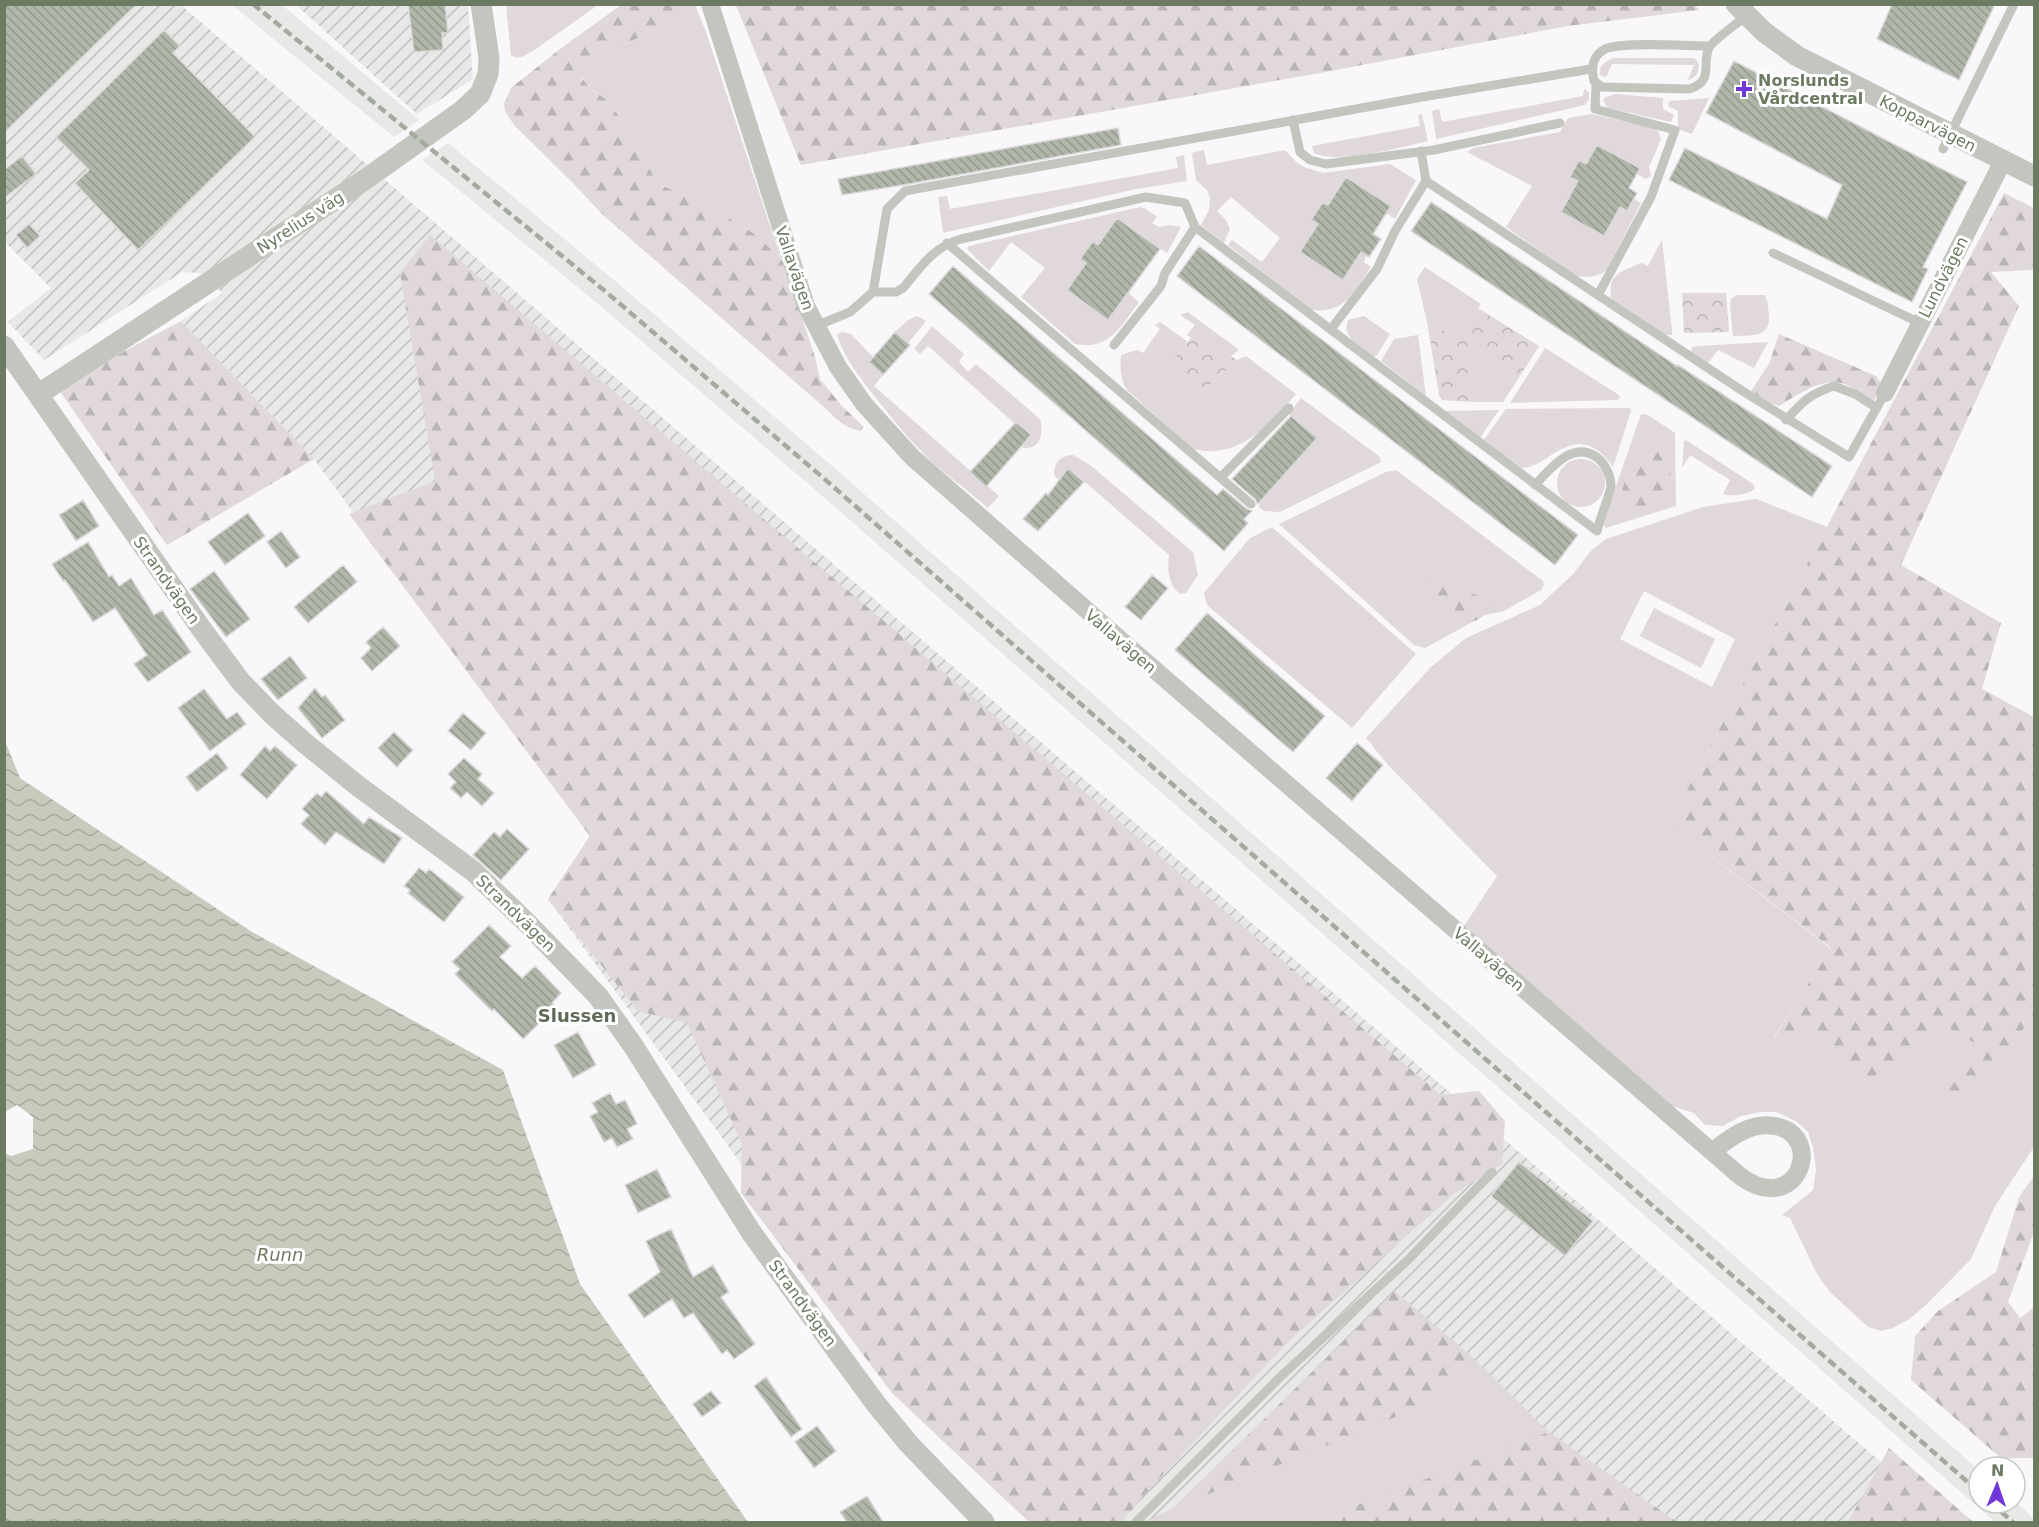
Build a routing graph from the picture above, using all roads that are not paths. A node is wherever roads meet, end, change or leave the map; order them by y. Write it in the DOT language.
graph roads {
  1 [pos="482,4"];
  2 [pos="710,4"];
  3 [pos="2014,4"];
  4 [pos="1742,10"];
  5 [pos="1710,46"];
  6 [pos="1591,69"];
  7 [pos="1596,85"];
  8 [pos="1293,120"];
  9 [pos="1560,123"];
  10 [pos="1947,142"];
  11 [pos="1420,152"];
  12 [pos="2002,160"];
  13 [pos="2034,177"];
  14 [pos="1425,181"];
  15 [pos="1195,227"];
  16 [pos="947,243"];
  17 [pos="1773,254"];
  18 [pos="873,292"];
  19 [pos="1598,295"];
  20 [pos="1920,323"];
  21 [pos="816,326"];
  22 [pos="1331,329"];
  23 [pos="1114,345"];
  24 [pos="4,346"];
  25 [pos="39,394"];
  26 [pos="1881,401"];
  27 [pos="1289,408"];
  28 [pos="1786,420"];
  29 [pos="1221,477"];
  30 [pos="1535,485"];
  31 [pos="1251,504"];
  32 [pos="1713,1151"];
  33 [pos="1492,1172"];
  34 [pos="984,1522"];
  35 [pos="1136,1522"];
  1 -- 25 [label="street, Nyrelius väg"];
  2 -- 21 [label="street, Vallavägen"];
  3 -- 10 [label="lane"];
  4 -- 5 [label="lane"];
  4 -- 10 [label="street, Kopparvägen"];
  5 -- 6 [label="lane"];
  5 -- 7 [label="lane"];
  6 -- 7 [label="lane"];
  6 -- 8 [label="lane"];
  7 -- 19 [label="lane"];
  8 -- 11 [label="lane"];
  8 -- 18 [label="lane"];
  9 -- 11 [label="lane"];
  10 -- 12 [label="street, Kopparvägen"];
  11 -- 14 [label="lane"];
  12 -- 13 [label="street, Kopparvägen"];
  12 -- 20 [label="street, Lundvägen"];
  14 -- 19 [label="lane"];
  14 -- 22 [label="lane"];
  15 -- 16 [label="lane"];
  15 -- 22 [label="lane"];
  15 -- 23 [label="lane"];
  16 -- 18 [label="lane"];
  16 -- 29 [label="lane"];
  17 -- 20 [label="lane"];
  18 -- 21 [label="lane"];
  19 -- 28 [label="lane"];
  20 -- 26 [label="street, Lundvägen"];
  21 -- 32 [label="street, Vallavägen"];
  22 -- 30 [label="lane"];
  24 -- 25 [label="street, Strandvägen"];
  25 -- 34 [label="street, Strandvägen"];
  26 -- 28 [label="lane"];
  26 -- 28 [label="lane"];
  27 -- 29 [label="lane"];
  29 -- 31 [label="lane"];
  30 -- 30 [label="lane"];
  32 -- 32 [label="street, Vallavägen"];
  33 -- 35 [label="lane"];
}
